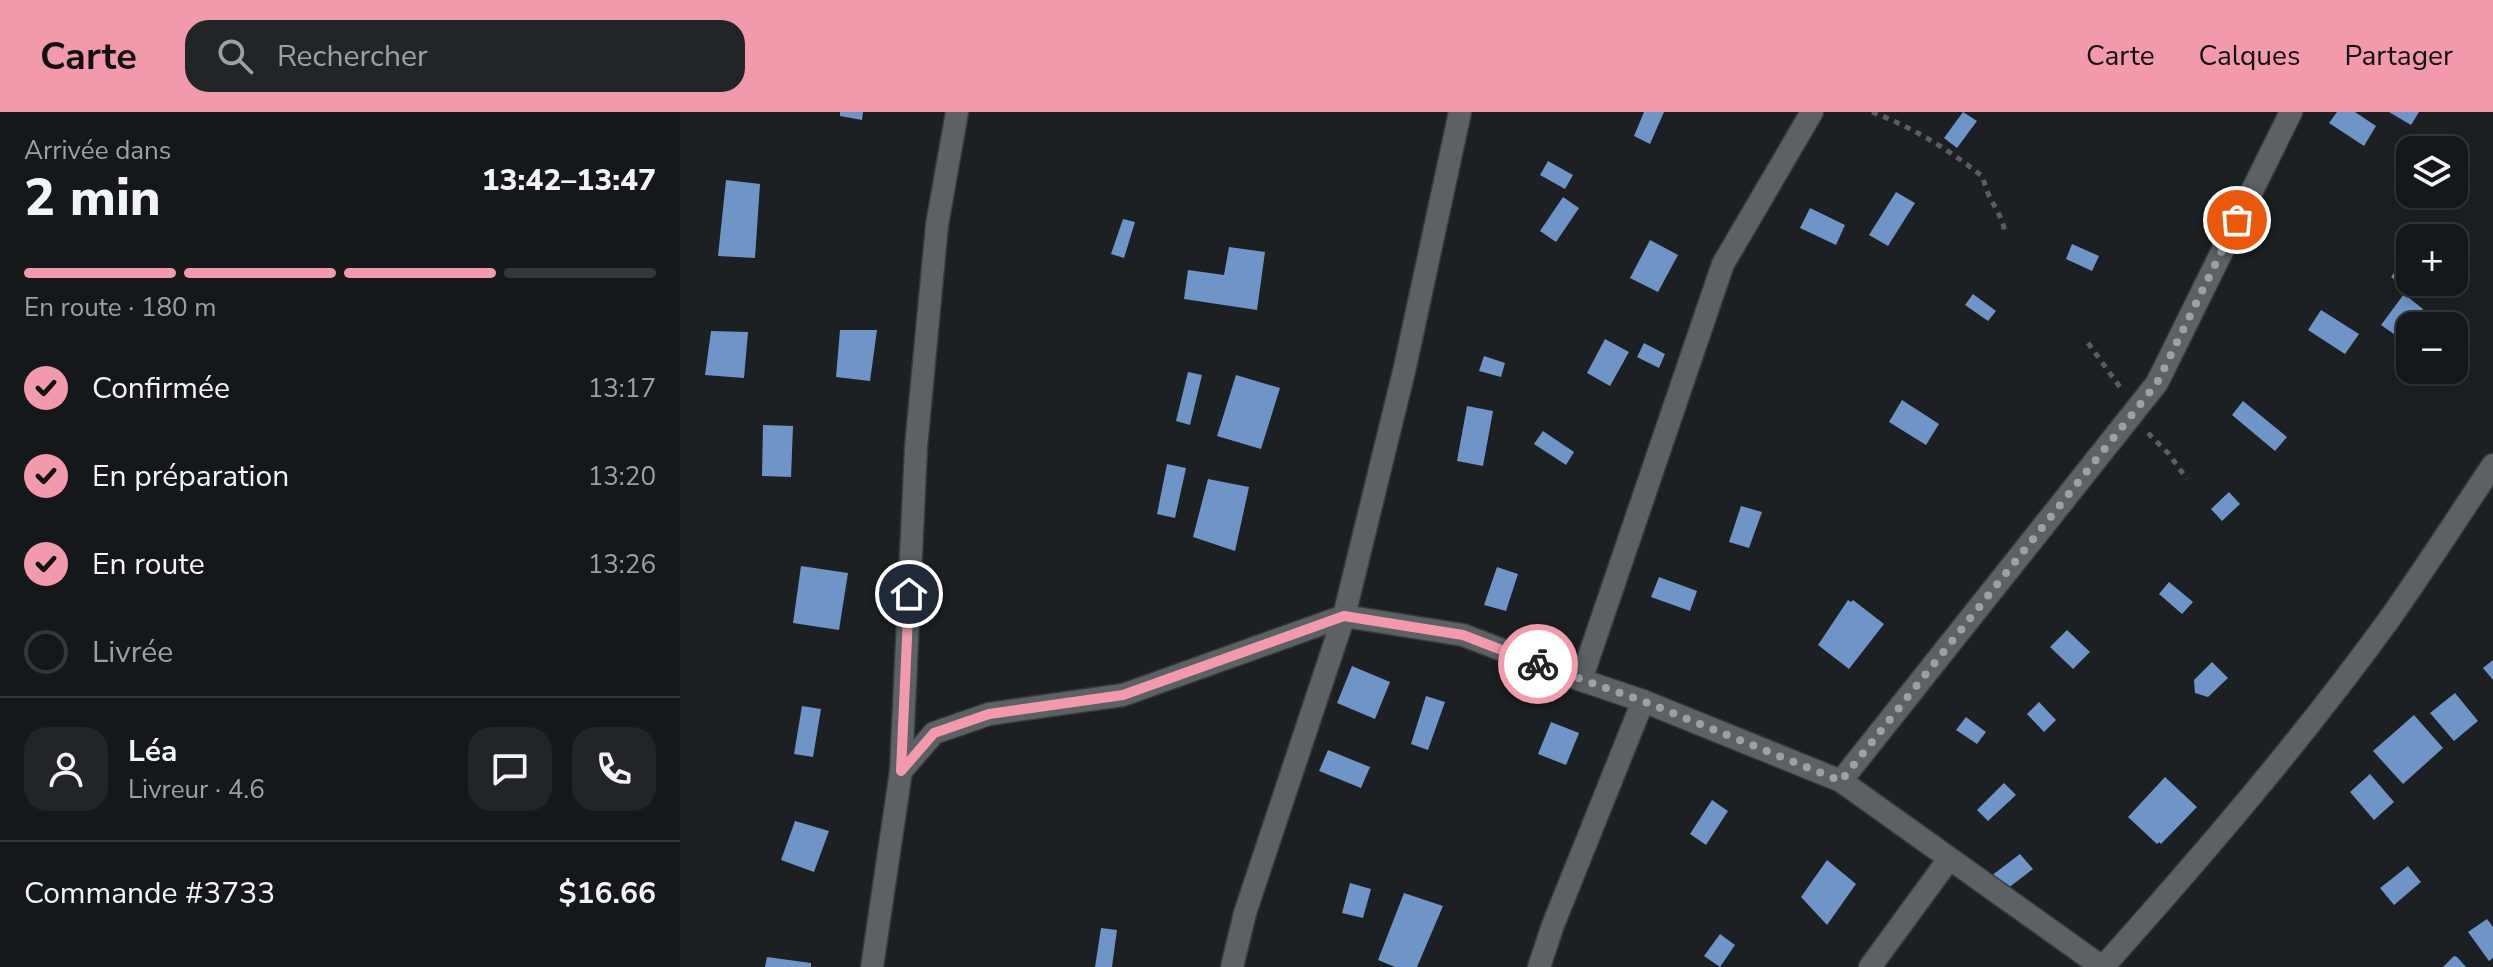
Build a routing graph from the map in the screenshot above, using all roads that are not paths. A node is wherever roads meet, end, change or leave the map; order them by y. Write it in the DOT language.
graph roads {
  1 [pos="957,112"];
  2 [pos="1460,112"];
  3 [pos="1812,112"];
  4 [pos="2291,112"];
  5 [pos="2493,465"];
  6 [pos="1344,616"];
  7 [pos="1581,680"];
  8 [pos="1643,701"];
  9 [pos="901,771"];
  10 [pos="1841,781"];
  11 [pos="1949,859"];
  12 [pos="872,967"];
  13 [pos="1232,967"];
  14 [pos="1539,967"];
  15 [pos="1870,967"];
  16 [pos="2103,967"];
  1 -- 9 [label="street"];
  2 -- 6 [label="street"];
  3 -- 7 [label="street"];
  4 -- 10 [label="street"];
  5 -- 16 [label="street"];
  6 -- 7 [label="street"];
  6 -- 9 [label="street"];
  6 -- 13 [label="street"];
  7 -- 8 [label="street"];
  8 -- 10 [label="street"];
  8 -- 14 [label="street"];
  9 -- 12 [label="street"];
  10 -- 11 [label="street"];
  11 -- 15 [label="street"];
  11 -- 16 [label="street"];
}
